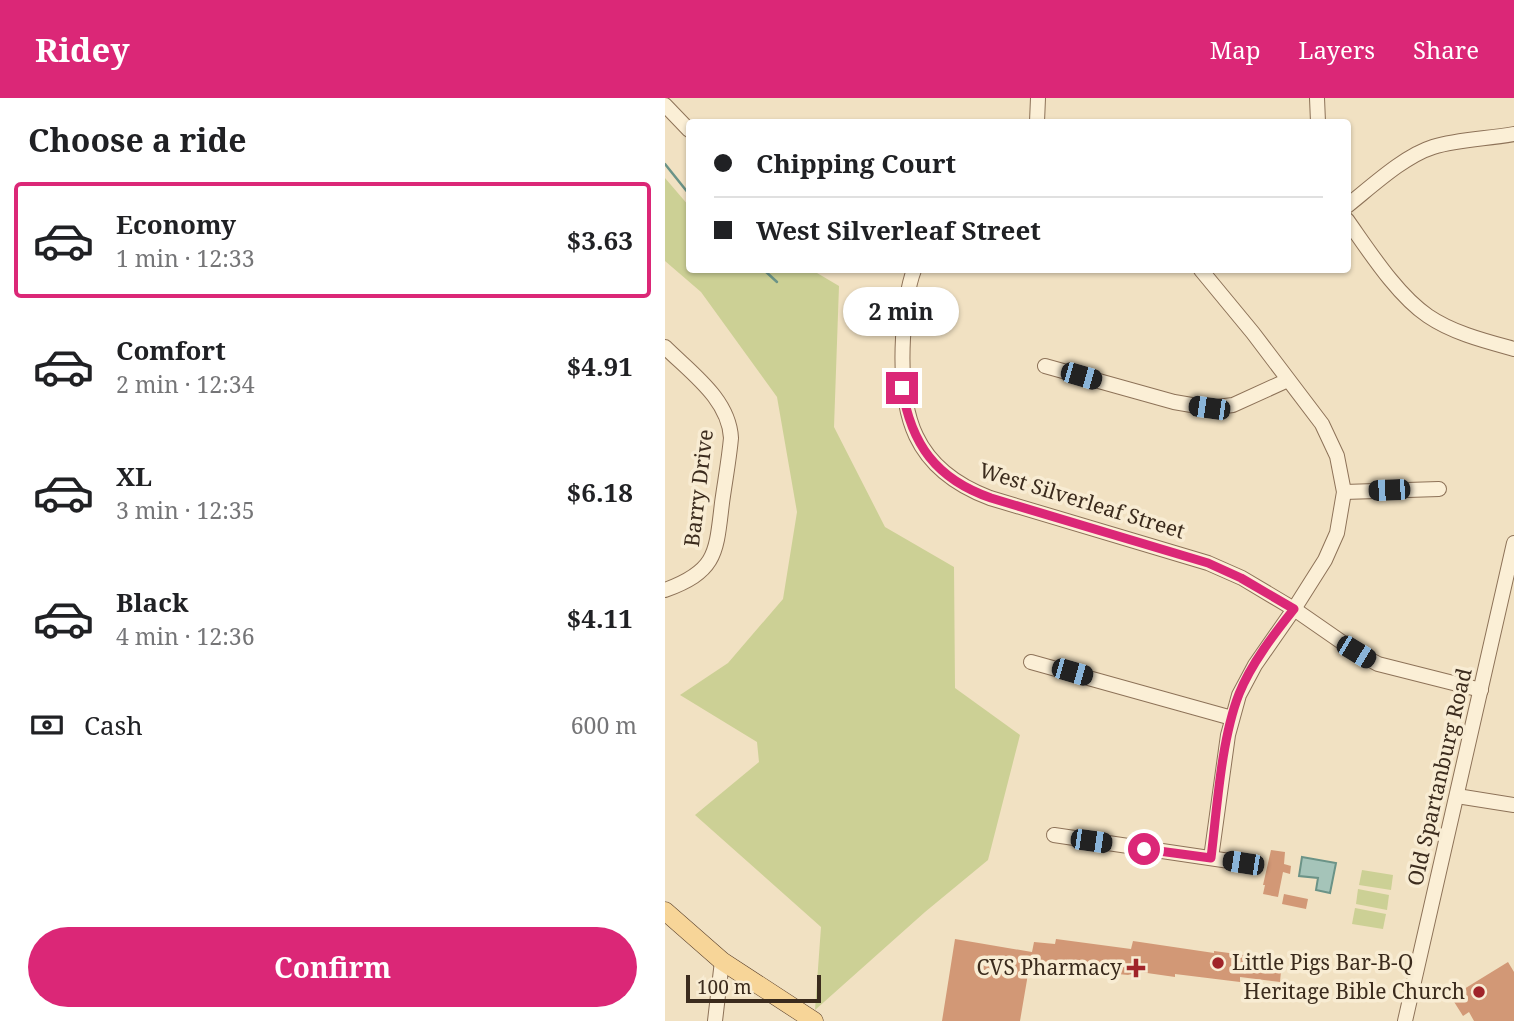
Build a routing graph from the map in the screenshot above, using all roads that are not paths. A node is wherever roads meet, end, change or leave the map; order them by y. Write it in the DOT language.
graph roads {
  1 [pos="1038,98"];
  2 [pos="1317,98"];
  3 [pos="665,105"];
  4 [pos="1037,119"];
  5 [pos="1318,119"];
  6 [pos="686,127"];
  7 [pos="1514,134"];
  8 [pos="1351,203"];
  9 [pos="1351,225"];
  10 [pos="913,273"];
  11 [pos="1204,273"];
  12 [pos="665,347"];
  13 [pos="1514,349"];
  14 [pos="1045,366"];
  15 [pos="1288,380"];
  16 [pos="1439,489"];
  17 [pos="1344,492"];
  18 [pos="1514,543"];
  19 [pos="1511,571"];
  20 [pos="665,590"];
  21 [pos="1294,609"];
  22 [pos="1031,662"];
  23 [pos="1481,690"];
  24 [pos="1232,719"];
  25 [pos="1457,796"];
  26 [pos="1514,805"];
  27 [pos="1054,835"];
  28 [pos="1211,858"];
  29 [pos="1243,863"];
  30 [pos="665,911"];
  31 [pos="722,961"];
  32 [pos="715,1021"];
  33 [pos="814,1021"];
  34 [pos="1405,1021"];
  1 -- 4 [label="street"];
  2 -- 5 [label="street"];
  3 -- 6 [label="street"];
  7 -- 8 [label="street"];
  9 -- 13 [label="street"];
  10 -- 21 [label="street, West Silverleaf Street"];
  11 -- 15 [label="street"];
  12 -- 20 [label="street, Barry Drive"];
  14 -- 15 [label="street"];
  15 -- 17 [label="street"];
  16 -- 17 [label="street"];
  17 -- 21 [label="street"];
  18 -- 19 [label="street, Old Spartanburg Road"];
  19 -- 23 [label="street, Old Spartanburg Road"];
  21 -- 23 [label="street, West Silverleaf Street"];
  21 -- 24 [label="street"];
  22 -- 24 [label="street"];
  23 -- 25 [label="street, Old Spartanburg Road"];
  24 -- 28 [label="street"];
  25 -- 26 [label="street"];
  25 -- 34 [label="street, Old Spartanburg Road"];
  27 -- 28 [label="street"];
  28 -- 29 [label="street"];
  30 -- 31 [label="main road"];
  31 -- 32 [label="street"];
  31 -- 33 [label="main road"];
}
